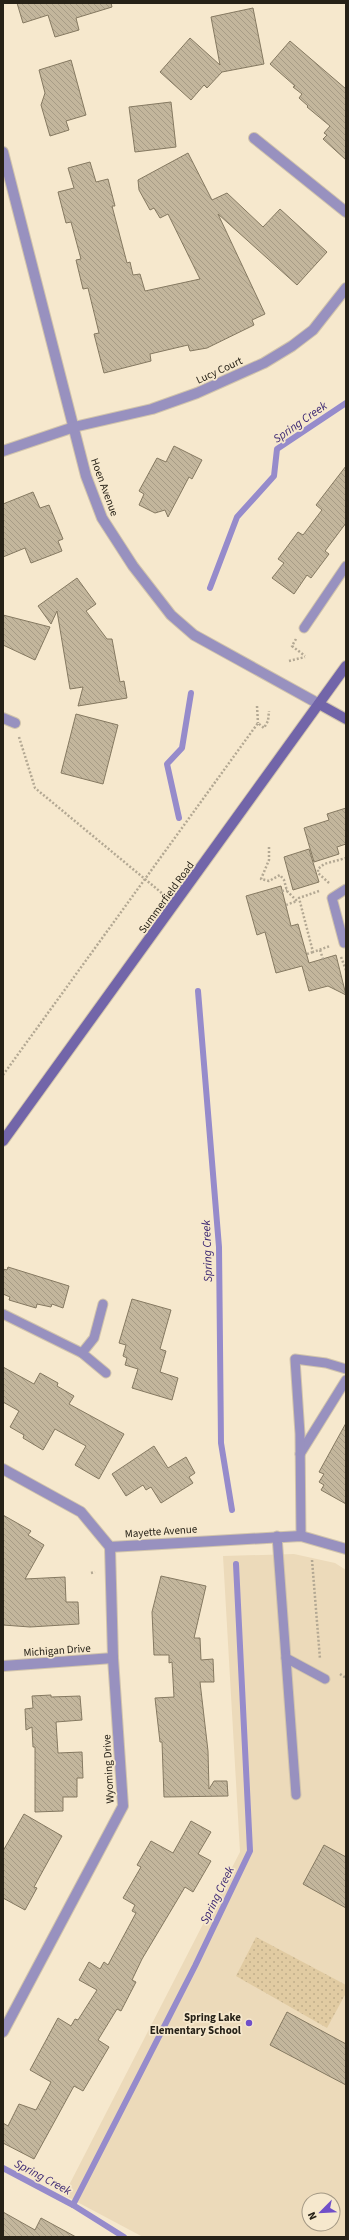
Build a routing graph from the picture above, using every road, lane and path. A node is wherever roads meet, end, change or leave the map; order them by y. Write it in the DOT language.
graph roads {
  1 [pos="254,138"];
  2 [pos="3,152"];
  3 [pos="346,212"];
  4 [pos="346,288"];
  5 [pos="74,427"];
  6 [pos="3,450"];
  7 [pos="346,566"];
  8 [pos="304,628"];
  9 [pos="305,656"];
  10 [pos="289,661"];
  11 [pos="346,666"];
  12 [pos="318,704"];
  13 [pos="257,706"];
  14 [pos="269,711"];
  15 [pos="3,718"];
  16 [pos="346,719"];
  17 [pos="15,723"];
  18 [pos="258,723"];
  19 [pos="269,847"];
  20 [pos="146,877"];
  21 [pos="346,889"];
  22 [pos="287,890"];
  23 [pos="282,892"];
  24 [pos="175,905"];
  25 [pos="286,905"];
  26 [pos="346,942"];
  27 [pos="320,950"];
  28 [pos="313,952"];
  29 [pos="307,954"];
  30 [pos="323,959"];
  31 [pos="3,1075"];
  32 [pos="3,1141"];
  33 [pos="103,1304"];
  34 [pos="3,1314"];
  35 [pos="82,1353"];
  36 [pos="346,1369"];
  37 [pos="106,1373"];
  38 [pos="346,1380"];
  39 [pos="300,1454"];
  40 [pos="3,1469"];
  41 [pos="277,1536"];
  42 [pos="301,1536"];
  43 [pos="110,1547"];
  44 [pos="346,1549"];
  45 [pos="312,1560"];
  46 [pos="95,1572"];
  47 [pos="91,1573"];
  48 [pos="113,1658"];
  49 [pos="286,1658"];
  50 [pos="320,1663"];
  51 [pos="3,1666"];
  52 [pos="336,1672"];
  53 [pos="346,1678"];
  54 [pos="326,1679"];
  55 [pos="296,1795"];
  56 [pos="4,2030"];
  1 -- 3 [label="street"];
  2 -- 5 [label="street, Hoen Avenue"];
  4 -- 5 [label="street, Lucy Court"];
  5 -- 6 [label="street, Lucy Court"];
  5 -- 12 [label="street, Hoen Avenue"];
  7 -- 8 [label="lane"];
  9 -- 10 [label="path"];
  11 -- 12 [label="street, Summerfield Road"];
  12 -- 16 [label="street, Hoen Avenue"];
  12 -- 24 [label="street, Summerfield Road"];
  13 -- 18 [label="path"];
  14 -- 18 [label="path"];
  15 -- 17 [label="street"];
  17 -- 20 [label="path"];
  18 -- 20 [label="path"];
  19 -- 22 [label="path"];
  20 -- 24 [label="path"];
  20 -- 31 [label="path"];
  21 -- 26 [label="lane"];
  22 -- 23 [label="path"];
  22 -- 25 [label="path"];
  24 -- 32 [label="street, Summerfield Road"];
  27 -- 30 [label="path"];
  28 -- 29 [label="path"];
  33 -- 35 [label="lane"];
  34 -- 35 [label="lane"];
  35 -- 37 [label="lane"];
  36 -- 39 [label="lane"];
  38 -- 39 [label="lane"];
  39 -- 42 [label="lane"];
  40 -- 43 [label="street, Mayette Avenue"];
  41 -- 42 [label="street, Mayette Avenue"];
  41 -- 43 [label="street, Mayette Avenue"];
  41 -- 49 [label="lane"];
  42 -- 44 [label="street, Mayette Avenue"];
  43 -- 48 [label="street, Wyoming Drive"];
  45 -- 50 [label="path"];
  46 -- 47 [label="path"];
  48 -- 51 [label="street, Michigan Drive"];
  48 -- 56 [label="street, Wyoming Drive"];
  49 -- 54 [label="lane"];
  49 -- 55 [label="lane"];
  52 -- 53 [label="path"];
}
